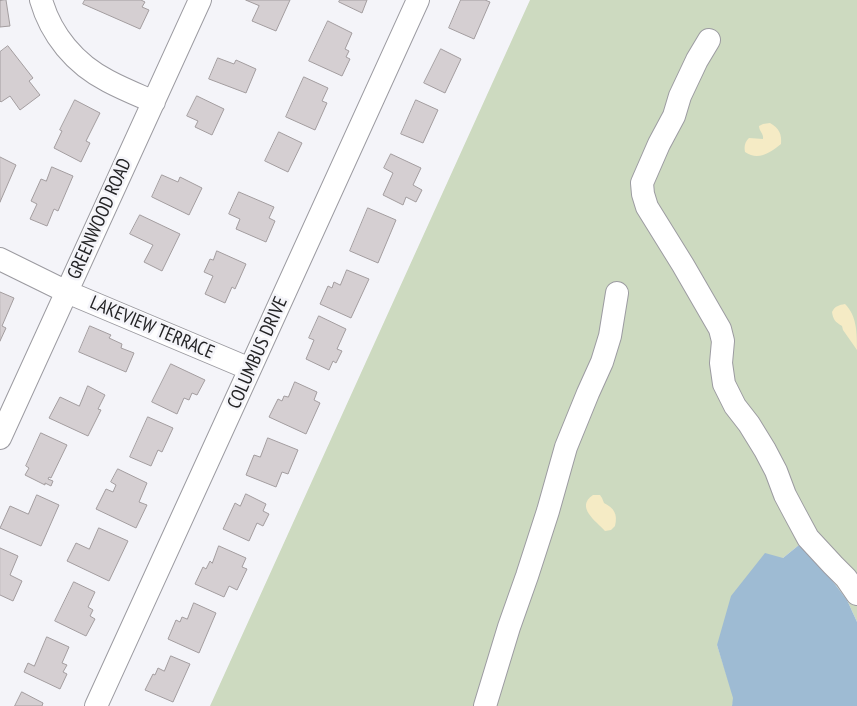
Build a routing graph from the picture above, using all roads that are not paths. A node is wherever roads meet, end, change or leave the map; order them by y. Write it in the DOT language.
graph roads {
  1 [pos="41,0"];
  2 [pos="200,0"];
  3 [pos="418,0"];
  4 [pos="709,40"];
  5 [pos="154,102"];
  6 [pos="0,259"];
  7 [pos="68,292"];
  8 [pos="617,293"];
  9 [pos="250,369"];
  10 [pos="0,438"];
  11 [pos="857,594"];
  12 [pos="96,706"];
  13 [pos="485,706"];
  1 -- 5 [label="street"];
  2 -- 5 [label="street, GREENWOOD ROAD"];
  3 -- 9 [label="street, COLUMBUS DRIVE"];
  4 -- 11 [label="street"];
  5 -- 7 [label="street, GREENWOOD ROAD"];
  6 -- 7 [label="street, LAKEVIEW TERRACE"];
  7 -- 9 [label="street, LAKEVIEW TERRACE"];
  7 -- 10 [label="street, GREENWOOD ROAD"];
  8 -- 13 [label="street"];
  9 -- 12 [label="street, COLUMBUS DRIVE"];
}
